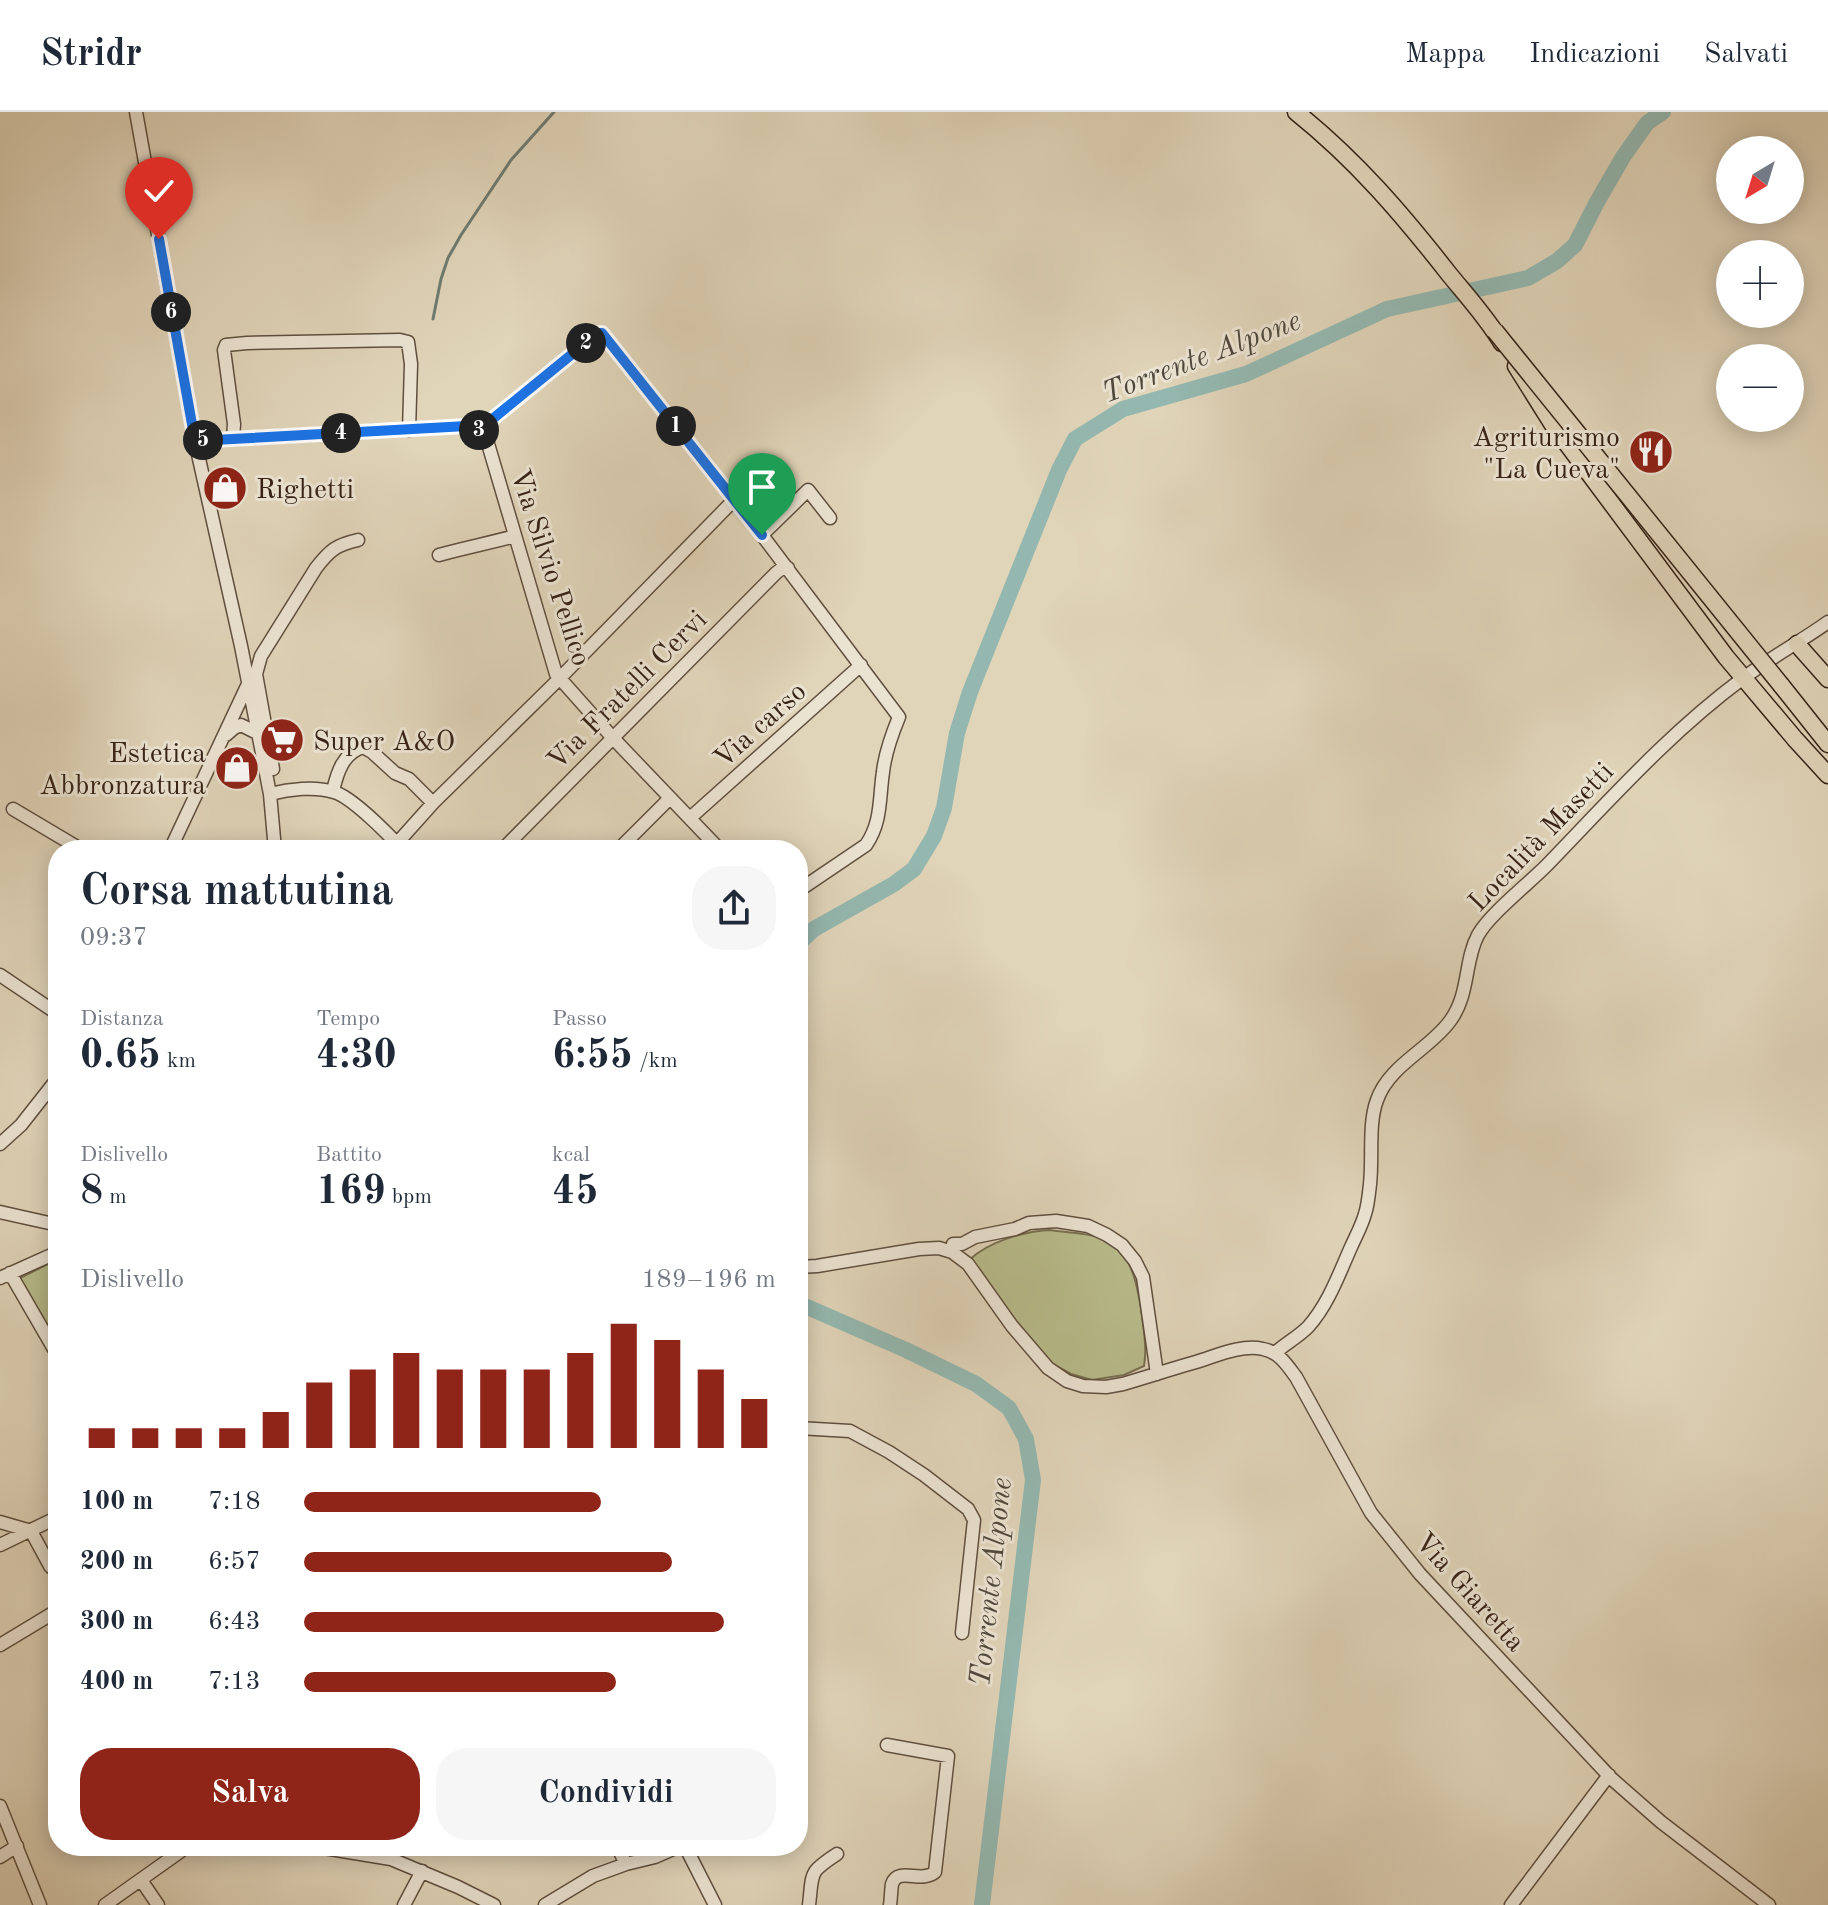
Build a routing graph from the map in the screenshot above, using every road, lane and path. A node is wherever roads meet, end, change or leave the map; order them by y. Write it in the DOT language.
graph roads {
  1 [pos="136,112"];
  2 [pos="1296,112"];
  3 [pos="1495,331"];
  4 [pos="409,430"];
  5 [pos="479,430"];
  6 [pos="233,439"];
  7 [pos="195,441"];
  8 [pos="734,500"];
  9 [pos="830,518"];
  10 [pos="762,535"];
  11 [pos="515,536"];
  12 [pos="358,540"];
  13 [pos="439,555"];
  14 [pos="788,568"];
  15 [pos="1828,622"];
  16 [pos="1797,644"];
  17 [pos="861,665"];
  18 [pos="1744,677"];
  19 [pos="252,679"];
  20 [pos="559,679"];
  21 [pos="1828,679"];
  22 [pos="257,715"];
  23 [pos="241,725"];
  24 [pos="257,733"];
  25 [pos="223,737"];
  26 [pos="612,737"];
  27 [pos="1828,744"];
  28 [pos="1828,775"];
  29 [pos="333,791"];
  30 [pos="273,793"];
  31 [pos="670,798"];
  32 [pos="433,803"];
  33 [pos="13,809"];
  34 [pos="690,818"];
  35 [pos="65,840"];
  36 [pos="175,840"];
  37 [pos="275,840"];
  38 [pos="389,840"];
  39 [pos="403,840"];
  40 [pos="512,840"];
  41 [pos="628,840"];
  42 [pos="711,840"];
  43 [pos="808,884"];
  44 [pos="0,975"];
  45 [pos="48,1007"];
  46 [pos="48,1091"];
  47 [pos="0,1144"];
  48 [pos="0,1212"];
  49 [pos="48,1223"];
  50 [pos="952,1252"];
  51 [pos="48,1257"];
  52 [pos="808,1266"];
  53 [pos="5,1276"];
  54 [pos="48,1341"];
  55 [pos="1275,1353"];
  56 [pos="1157,1374"];
  57 [pos="808,1429"];
  58 [pos="0,1522"];
  59 [pos="48,1522"];
  60 [pos="31,1531"];
  61 [pos="0,1545"];
  62 [pos="48,1562"];
  63 [pos="48,1616"];
  64 [pos="962,1633"];
  65 [pos="0,1645"];
  66 [pos="887,1745"];
  67 [pos="1609,1775"];
  68 [pos="0,1806"];
  69 [pos="17,1846"];
  70 [pos="837,1854"];
  71 [pos="174,1856"];
  72 [pos="373,1856"];
  73 [pos="622,1856"];
  74 [pos="657,1856"];
  75 [pos="688,1856"];
  76 [pos="0,1857"];
  77 [pos="626,1864"];
  78 [pos="422,1871"];
  79 [pos="141,1880"];
  80 [pos="40,1905"];
  81 [pos="105,1905"];
  82 [pos="158,1905"];
  83 [pos="404,1905"];
  84 [pos="494,1905"];
  85 [pos="545,1905"];
  86 [pos="715,1905"];
  87 [pos="809,1905"];
  88 [pos="890,1905"];
  89 [pos="1511,1905"];
  90 [pos="1769,1905"];
  1 -- 7 [label="street"];
  2 -- 3 [label="main road"];
  3 -- 18 [label="main road, bridge"];
  3 -- 27 [label="main road, bridge"];
  4 -- 5 [label="street"];
  4 -- 6 [label="street"];
  4 -- 6 [label="street"];
  5 -- 8 [label="street"];
  5 -- 11 [label="street, Via Silvio Pellico"];
  6 -- 7 [label="street"];
  7 -- 19 [label="street"];
  8 -- 10 [label="street"];
  8 -- 20 [label="street"];
  9 -- 10 [label="street"];
  10 -- 14 [label="street"];
  11 -- 13 [label="street"];
  11 -- 20 [label="street, Via Silvio Pellico"];
  12 -- 19 [label="street"];
  14 -- 17 [label="street"];
  14 -- 26 [label="street, Via Fratelli Cervi"];
  15 -- 16 [label="street, Località Masetti"];
  16 -- 18 [label="street, Località Masetti"];
  16 -- 21 [label="main road"];
  17 -- 34 [label="street, Via carso"];
  17 -- 43 [label="street"];
  18 -- 28 [label="main road"];
  18 -- 55 [label="street, Località Masetti"];
  19 -- 22 [label="street"];
  19 -- 25 [label="street"];
  20 -- 26 [label="street, Via Silvio Pellico"];
  20 -- 32 [label="street"];
  22 -- 23 [label="street"];
  22 -- 24 [label="street"];
  22 -- 30 [label="street"];
  23 -- 24 [label="street"];
  23 -- 25 [label="street"];
  24 -- 30 [label="street"];
  25 -- 36 [label="street"];
  26 -- 31 [label="street, Via Silvio Pellico"];
  26 -- 40 [label="street, Via Fratelli Cervi"];
  29 -- 30 [label="street"];
  29 -- 32 [label="street"];
  29 -- 38 [label="street"];
  30 -- 37 [label="street"];
  31 -- 34 [label="street, Via Silvio Pellico"];
  31 -- 41 [label="street"];
  32 -- 39 [label="street"];
  33 -- 35 [label="street"];
  34 -- 42 [label="street, Via Silvio Pellico"];
  44 -- 45 [label="street"];
  46 -- 47 [label="street"];
  48 -- 49 [label="street"];
  50 -- 52 [label="street"];
  50 -- 56 [label="street"];
  50 -- 56 [label="street"];
  51 -- 53 [label="street"];
  53 -- 54 [label="street"];
  55 -- 56 [label="street"];
  55 -- 67 [label="street, Via Giaretta"];
  57 -- 64 [label="street"];
  58 -- 60 [label="street"];
  59 -- 60 [label="street"];
  60 -- 61 [label="street"];
  60 -- 62 [label="street"];
  63 -- 65 [label="street"];
  66 -- 88 [label="street"];
  67 -- 89 [label="street"];
  67 -- 90 [label="street, Via Giaretta"];
  68 -- 69 [label="street"];
  69 -- 76 [label="street"];
  69 -- 80 [label="street"];
  70 -- 87 [label="street"];
  71 -- 79 [label="street"];
  72 -- 78 [label="street"];
  73 -- 77 [label="street"];
  74 -- 77 [label="street"];
  75 -- 86 [label="street"];
  77 -- 85 [label="street"];
  78 -- 83 [label="street"];
  78 -- 84 [label="street"];
  79 -- 81 [label="street"];
  79 -- 82 [label="street"];
}
